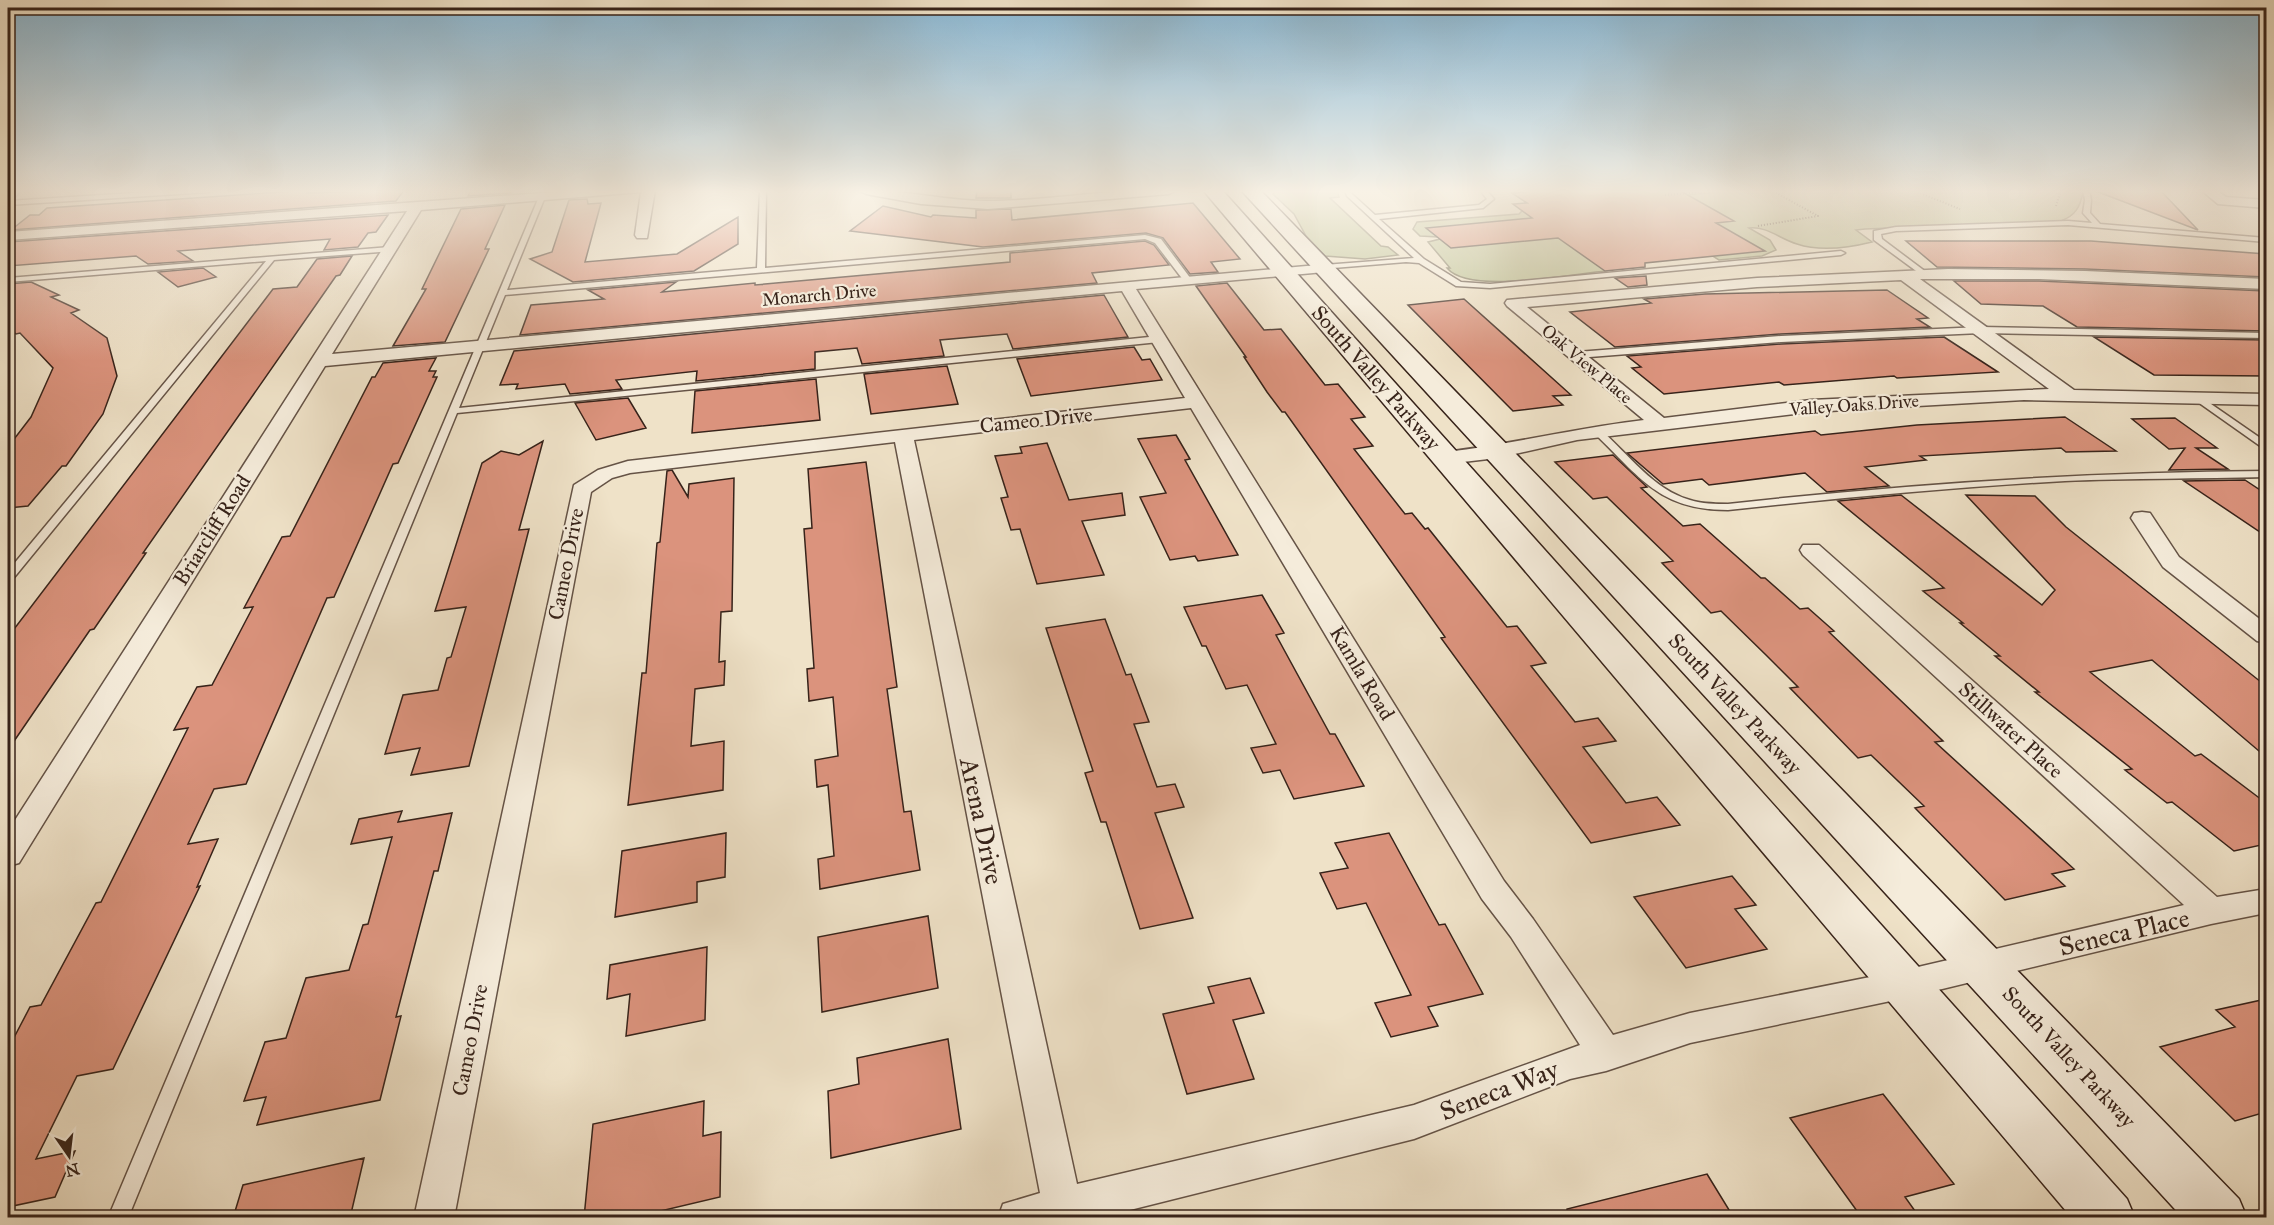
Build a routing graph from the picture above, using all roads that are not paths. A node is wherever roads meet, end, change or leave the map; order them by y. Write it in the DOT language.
graph roads {
  1 [pos="521,247"];
  2 [pos="762,247"];
  3 [pos="1027,247"];
  4 [pos="1163,247"];
  5 [pos="1262,247"];
  6 [pos="1304,247"];
  7 [pos="1406,247"];
  8 [pos="1887,247"];
  9 [pos="390,249"];
  10 [pos="1841,253"];
  11 [pos="272,258"];
  12 [pos="1421,261"];
  13 [pos="1323,267"];
  14 [pos="761,270"];
  15 [pos="1282,270"];
  16 [pos="1923,274"];
  17 [pos="1904,275"];
  18 [pos="1187,279"];
  19 [pos="8,280"];
  20 [pos="2266,284"];
  21 [pos="1126,285"];
  22 [pos="502,292"];
  23 [pos="1981,330"];
  24 [pos="2266,336"];
  25 [pos="1159,339"];
  26 [pos="480,346"];
  27 [pos="1576,355"];
  28 [pos="318,362"];
  29 [pos="2068,394"];
  30 [pos="2198,398"];
  31 [pos="2266,400"];
  32 [pos="1198,402"];
  33 [pos="453,411"];
  34 [pos="1661,425"];
  35 [pos="1598,432"];
  36 [pos="903,435"];
  37 [pos="2266,446"];
  38 [pos="1497,452"];
  39 [pos="1446,458"];
  40 [pos="2266,474"];
  41 [pos="2142,518"];
  42 [pos="1811,550"];
  43 [pos="8,578"];
  44 [pos="2266,636"];
  45 [pos="8,855"];
  46 [pos="2266,902"];
  47 [pos="2211,911"];
  48 [pos="1982,965"];
  49 [pos="1905,984"];
  50 [pos="1606,1055"];
  51 [pos="1062,1207"];
  52 [pos="118,1218"];
  53 [pos="434,1218"];
  54 [pos="1017,1218"];
  55 [pos="2108,1218"];
  56 [pos="2220,1218"];
  1 -- 22 [label="lane"];
  2 -- 14 [label="lane"];
  3 -- 14 [label="lane"];
  4 -- 18 [label="lane"];
  5 -- 15 [label="main road, South Valley Parkway"];
  6 -- 13 [label="main road, South Valley Parkway"];
  7 -- 12 [label="lane"];
  8 -- 16 [label="lane"];
  9 -- 11 [label="lane"];
  9 -- 28 [label="street, Briarcliff Road"];
  10 -- 12 [label="lane"];
  11 -- 19 [label="lane"];
  11 -- 43 [label="lane"];
  12 -- 13 [label="lane"];
  13 -- 15 [label="street, Monarch Drive"];
  13 -- 38 [label="main road, South Valley Parkway"];
  14 -- 22 [label="lane"];
  15 -- 18 [label="street, Monarch Drive"];
  15 -- 39 [label="main road, South Valley Parkway"];
  16 -- 17 [label="street"];
  16 -- 20 [label="street"];
  17 -- 23 [label="street"];
  17 -- 27 [label="street, Oak View Place"];
  18 -- 21 [label="street, Monarch Drive"];
  21 -- 25 [label="street, Kamla Road"];
  21 -- 26 [label="street, Monarch Drive"];
  22 -- 26 [label="lane"];
  23 -- 24 [label="lane"];
  23 -- 27 [label="lane"];
  23 -- 29 [label="street"];
  25 -- 32 [label="street, Kamla Road"];
  25 -- 33 [label="lane"];
  26 -- 28 [label="street, Monarch Drive"];
  26 -- 33 [label="lane"];
  27 -- 34 [label="street, Oak View Place"];
  28 -- 45 [label="street, Briarcliff Road"];
  29 -- 30 [label="street, Valley Oaks Drive"];
  29 -- 34 [label="street, Valley Oaks Drive"];
  30 -- 31 [label="street, Valley Oaks Drive"];
  30 -- 37 [label="lane"];
  32 -- 36 [label="street, Cameo Drive"];
  32 -- 50 [label="street, Kamla Road"];
  33 -- 52 [label="lane"];
  34 -- 35 [label="street, Valley Oaks Drive"];
  35 -- 38 [label="street, Valley Oaks Drive"];
  35 -- 40 [label="lane"];
  36 -- 51 [label="street, Arena Drive"];
  36 -- 53 [label="street, Cameo Drive"];
  38 -- 39 [label="street, Valley Oaks Drive"];
  38 -- 48 [label="main road, South Valley Parkway"];
  39 -- 49 [label="main road, South Valley Parkway"];
  41 -- 44 [label="street"];
  42 -- 47 [label="street, Stillwater Place"];
  46 -- 47 [label="street, Seneca Place"];
  47 -- 48 [label="street, Seneca Place"];
  48 -- 49 [label="street, Seneca Way"];
  48 -- 56 [label="main road, South Valley Parkway"];
  49 -- 50 [label="street, Seneca Way"];
  49 -- 55 [label="main road, South Valley Parkway"];
  50 -- 51 [label="street, Seneca Way"];
  51 -- 54 [label="street, Seneca Way"];
}
